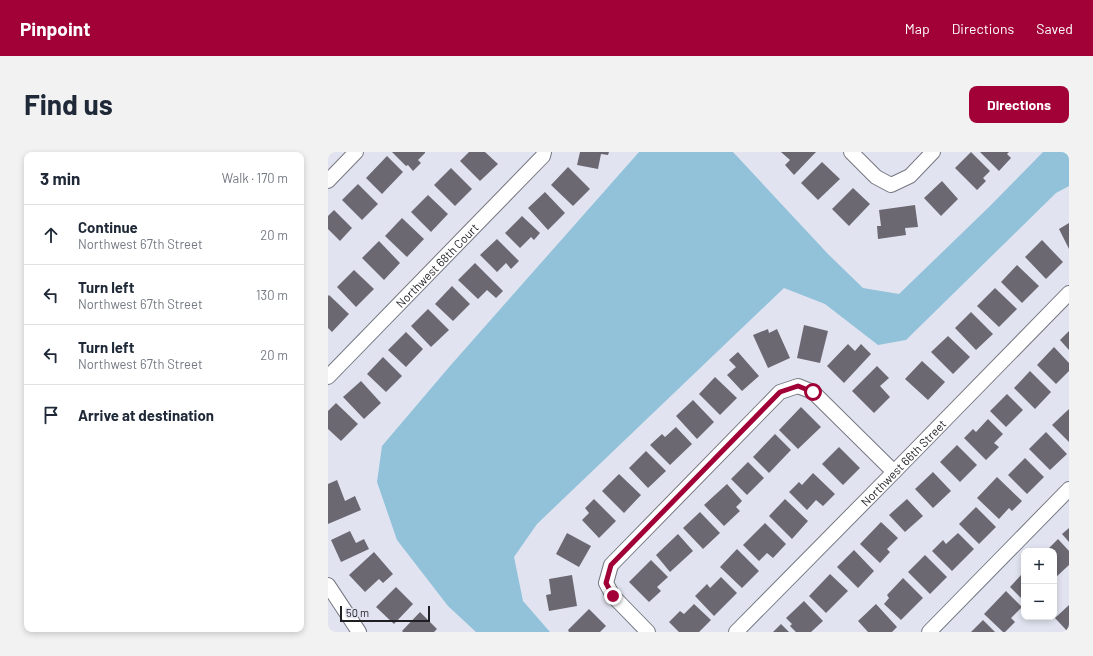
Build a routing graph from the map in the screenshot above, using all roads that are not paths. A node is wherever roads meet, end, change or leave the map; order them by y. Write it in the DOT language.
graph roads {
  1 [pos="356,152"];
  2 [pos="544,152"];
  3 [pos="851,152"];
  4 [pos="933,152"];
  5 [pos="328,180"];
  6 [pos="1069,293"];
  7 [pos="328,377"];
  8 [pos="894,472"];
  9 [pos="1069,489"];
  10 [pos="328,585"];
  11 [pos="359,632"];
  12 [pos="648,632"];
  13 [pos="736,632"];
  14 [pos="928,632"];
  1 -- 5 [label="street"];
  2 -- 7 [label="street, Northwest 68th Court"];
  3 -- 4 [label="street"];
  6 -- 8 [label="street, Northwest 66th Street"];
  8 -- 12 [label="street"];
  8 -- 13 [label="street, Northwest 66th Street"];
  9 -- 14 [label="street"];
  10 -- 11 [label="street"];
}
